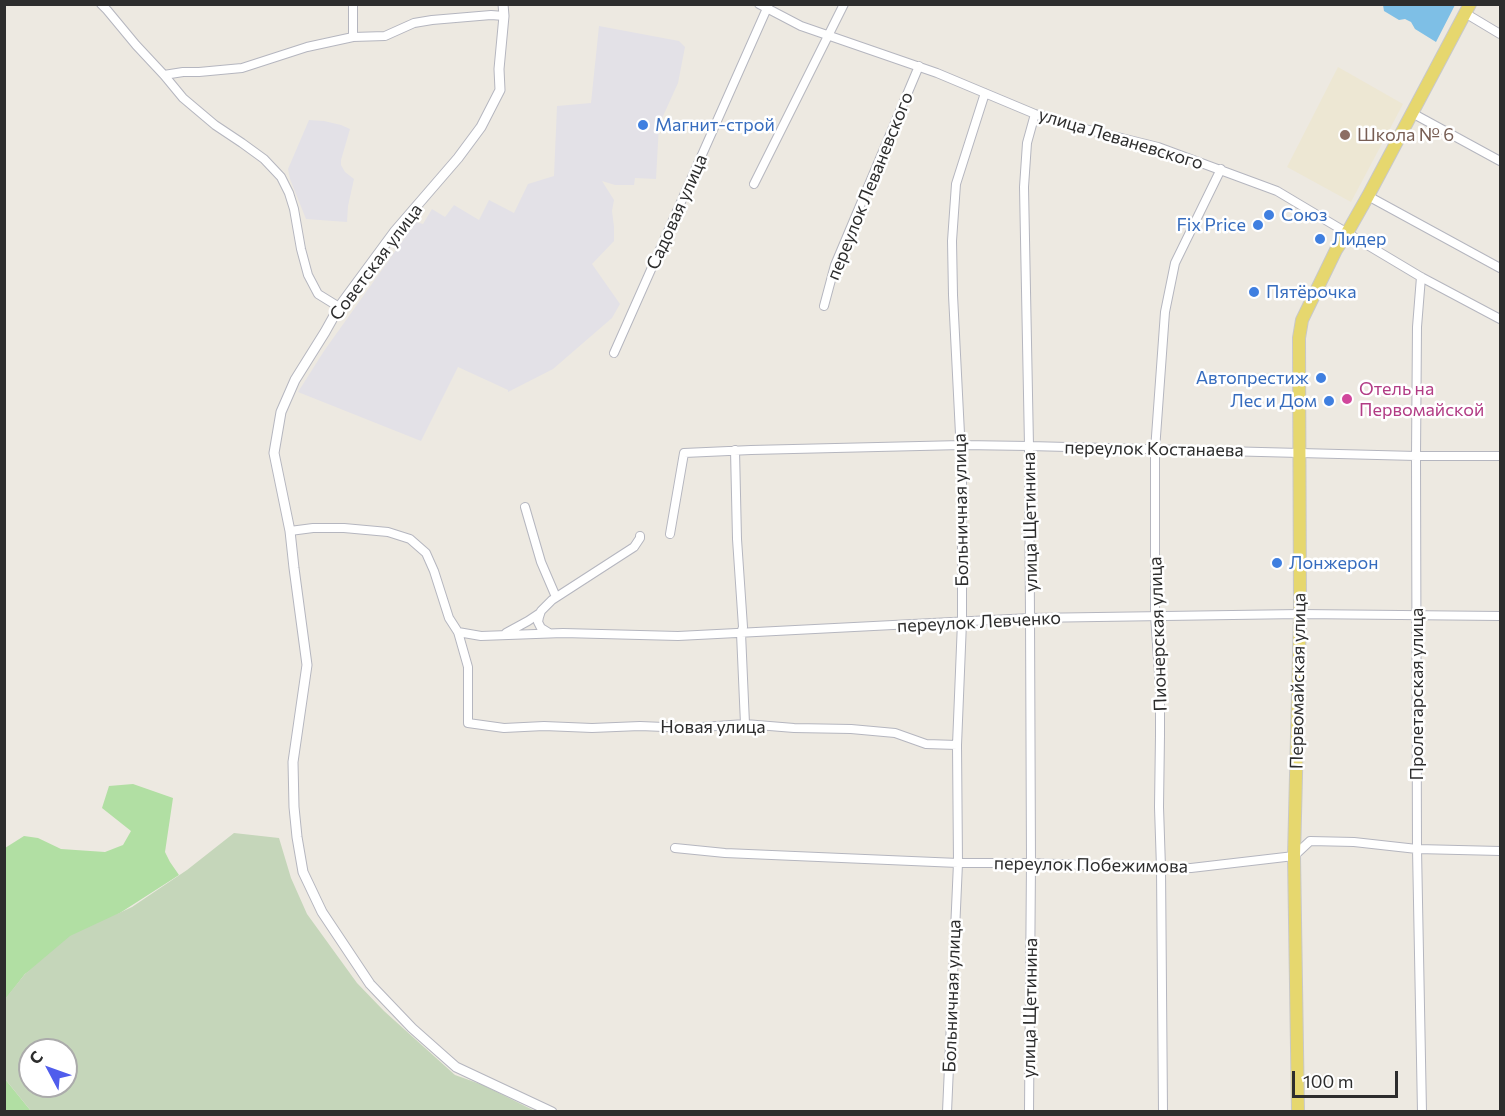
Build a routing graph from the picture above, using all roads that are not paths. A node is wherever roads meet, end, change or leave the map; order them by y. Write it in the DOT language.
graph roads {
  1 [pos="100,4"];
  2 [pos="353,4"];
  3 [pos="503,4"];
  4 [pos="844,4"];
  5 [pos="765,6"];
  6 [pos="1468,9"];
  7 [pos="504,16"];
  8 [pos="1500,34"];
  9 [pos="828,36"];
  10 [pos="353,37"];
  11 [pos="919,66"];
  12 [pos="164,75"];
  13 [pos="985,93"];
  14 [pos="1412,113"];
  15 [pos="1035,114"];
  16 [pos="1500,161"];
  17 [pos="1221,169"];
  18 [pos="754,184"];
  19 [pos="1368,196"];
  20 [pos="1347,233"];
  21 [pos="1500,268"];
  22 [pos="1420,277"];
  23 [pos="824,306"];
  24 [pos="339,307"];
  25 [pos="1500,319"];
  26 [pos="614,353"];
  27 [pos="962,445"];
  28 [pos="1029,446"];
  29 [pos="735,450"];
  30 [pos="1155,450"];
  31 [pos="1300,452"];
  32 [pos="1416,456"];
  33 [pos="1500,456"];
  34 [pos="525,507"];
  35 [pos="290,531"];
  36 [pos="669,534"];
  37 [pos="640,536"];
  38 [pos="556,597"];
  39 [pos="541,611"];
  40 [pos="1300,614"];
  41 [pos="1417,615"];
  42 [pos="1155,616"];
  43 [pos="1500,616"];
  44 [pos="1030,618"];
  45 [pos="962,622"];
  46 [pos="458,632"];
  47 [pos="549,633"];
  48 [pos="741,633"];
  49 [pos="502,635"];
  50 [pos="745,724"];
  51 [pos="957,745"];
  52 [pos="675,848"];
  53 [pos="1417,849"];
  54 [pos="1500,851"];
  55 [pos="1294,856"];
  56 [pos="958,863"];
  57 [pos="1031,863"];
  58 [pos="1161,868"];
  59 [pos="552,1112"];
  60 [pos="947,1112"];
  61 [pos="1029,1112"];
  62 [pos="1162,1112"];
  63 [pos="1298,1112"];
  64 [pos="1422,1112"];
  1 -- 12 [label="street"];
  2 -- 10 [label="street"];
  3 -- 7 [label="street, Советская улица"];
  4 -- 9 [label="street"];
  5 -- 9 [label="street, улица Леваневского"];
  5 -- 26 [label="street, Садовая улица"];
  6 -- 8 [label="street"];
  6 -- 14 [label="main road, Первомайская улица"];
  7 -- 10 [label="street"];
  7 -- 24 [label="street, Советская улица"];
  9 -- 11 [label="street, улица Леваневского"];
  9 -- 18 [label="street"];
  10 -- 12 [label="street"];
  11 -- 13 [label="street, улица Леваневского"];
  11 -- 23 [label="street, переулок Леваневского"];
  12 -- 24 [label="street"];
  13 -- 15 [label="street, улица Леваневского"];
  13 -- 27 [label="street, Больничная улица"];
  14 -- 16 [label="street"];
  14 -- 19 [label="main road, Первомайская улица"];
  15 -- 17 [label="street, улица Леваневского"];
  15 -- 28 [label="street, улица Щетинина"];
  17 -- 20 [label="street, улица Леваневского"];
  17 -- 30 [label="street, Пионерская улица"];
  19 -- 20 [label="main road, Первомайская улица"];
  19 -- 21 [label="street"];
  20 -- 22 [label="street, улица Леваневского"];
  20 -- 31 [label="main road, Первомайская улица"];
  22 -- 25 [label="street, улица Леваневского"];
  22 -- 32 [label="street, Пролетарская улица"];
  24 -- 35 [label="street, Советская улица"];
  27 -- 28 [label="street, переулок Костанаева"];
  27 -- 29 [label="street, переулок Костанаева"];
  27 -- 45 [label="street, Больничная улица"];
  28 -- 30 [label="street, переулок Костанаева"];
  28 -- 44 [label="street, улица Щетинина"];
  29 -- 36 [label="street, переулок Костанаева"];
  29 -- 48 [label="street"];
  30 -- 31 [label="street, переулок Костанаева"];
  30 -- 42 [label="street, Пионерская улица"];
  31 -- 32 [label="street, переулок Костанаева"];
  31 -- 40 [label="main road, Первомайская улица"];
  32 -- 33 [label="street, переулок Костанаева"];
  32 -- 41 [label="street, Пролетарская улица"];
  34 -- 38 [label="street"];
  35 -- 46 [label="street"];
  35 -- 59 [label="street, Советская улица"];
  37 -- 38 [label="street"];
  38 -- 39 [label="street"];
  39 -- 47 [label="street"];
  39 -- 49 [label="street"];
  40 -- 41 [label="street, переулок Левченко"];
  40 -- 42 [label="street, переулок Левченко"];
  40 -- 55 [label="main road, Первомайская улица"];
  41 -- 43 [label="street, переулок Левченко"];
  41 -- 53 [label="street, Пролетарская улица"];
  42 -- 44 [label="street, переулок Левченко"];
  42 -- 58 [label="street, Пионерская улица"];
  44 -- 45 [label="street, переулок Левченко"];
  44 -- 57 [label="street, улица Щетинина"];
  45 -- 48 [label="street, переулок Левченко"];
  45 -- 51 [label="street, Больничная улица"];
  46 -- 49 [label="street, переулок Левченко"];
  46 -- 50 [label="street, Новая улица"];
  47 -- 48 [label="street, переулок Левченко"];
  47 -- 49 [label="street, переулок Левченко"];
  48 -- 50 [label="street"];
  50 -- 51 [label="street, Новая улица"];
  51 -- 56 [label="street, Больничная улица"];
  52 -- 56 [label="street, переулок Побежимова"];
  53 -- 54 [label="street, переулок Побежимова"];
  53 -- 55 [label="street, переулок Побежимова"];
  53 -- 64 [label="street, Пролетарская улица"];
  55 -- 58 [label="street, переулок Побежимова"];
  55 -- 63 [label="main road, Первомайская улица"];
  56 -- 57 [label="street, переулок Побежимова"];
  56 -- 60 [label="street, Больничная улица"];
  57 -- 58 [label="street, переулок Побежимова"];
  57 -- 61 [label="street, улица Щетинина"];
  58 -- 62 [label="street, Пионерская улица"];
}
